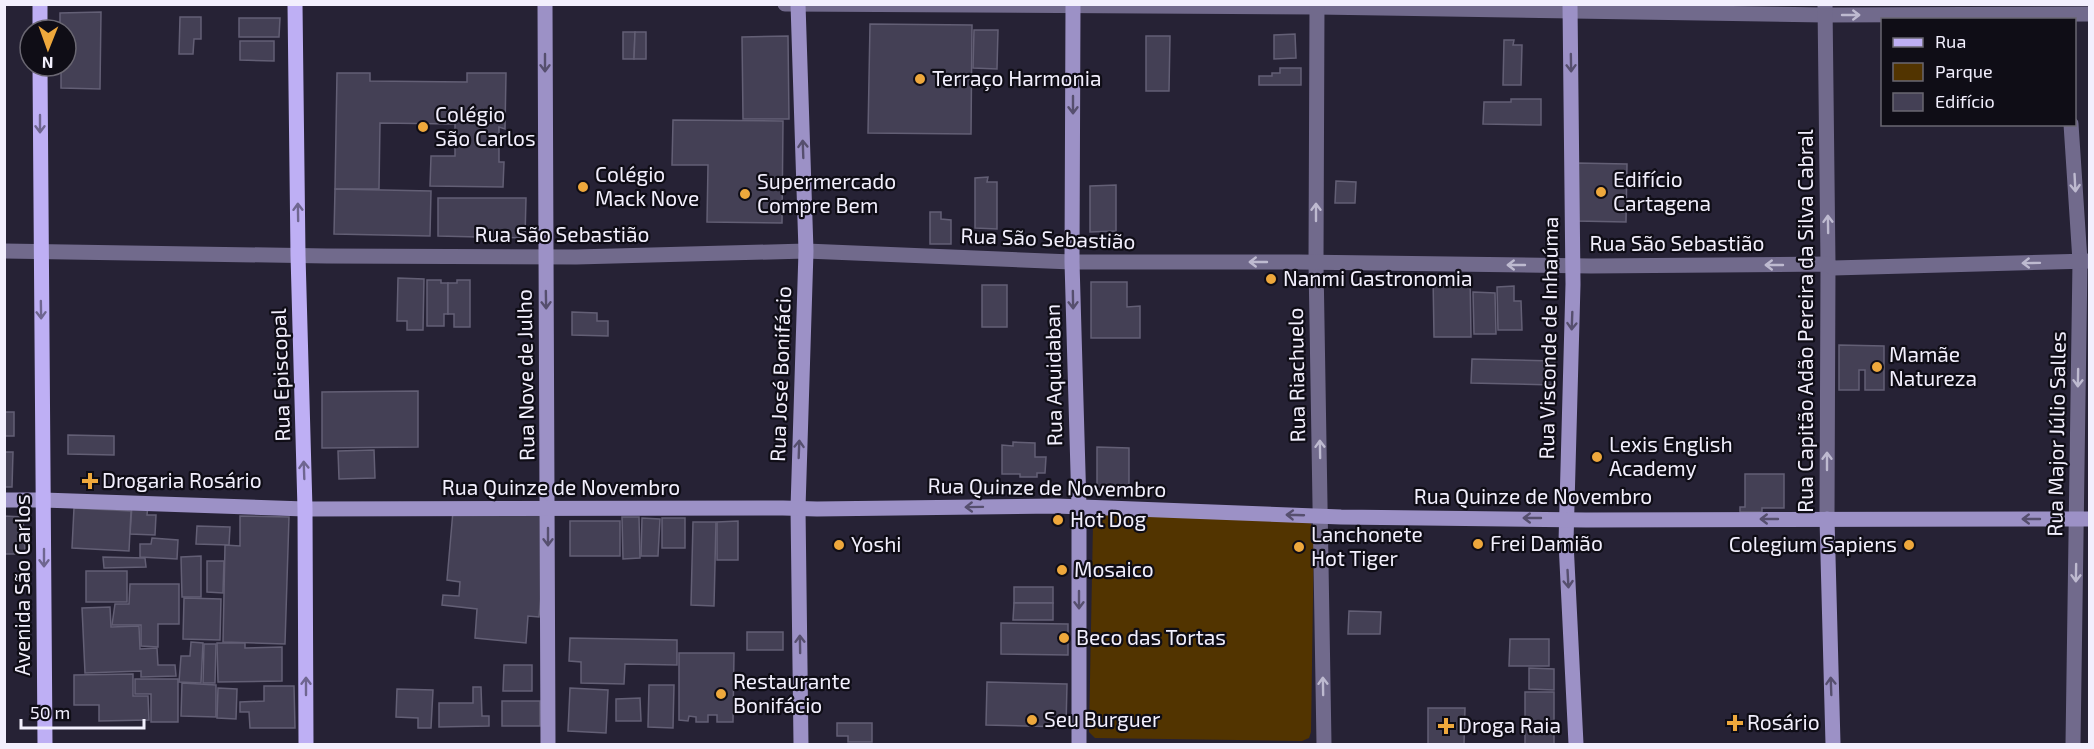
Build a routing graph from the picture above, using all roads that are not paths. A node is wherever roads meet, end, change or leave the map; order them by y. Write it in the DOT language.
graph roads {
  1 [pos="295,4"];
  2 [pos="545,4"];
  3 [pos="785,4"];
  4 [pos="798,5"];
  5 [pos="1073,6"];
  6 [pos="1317,6"];
  7 [pos="1570,8"];
  8 [pos="1825,10"];
  9 [pos="2065,13"];
  10 [pos="2090,14"];
  11 [pos="40,78"];
  12 [pos="2071,126"];
  13 [pos="4,251"];
  14 [pos="41,251"];
  15 [pos="806,251"];
  16 [pos="298,255"];
  17 [pos="545,257"];
  18 [pos="2085,261"];
  19 [pos="1072,262"];
  20 [pos="1316,263"];
  21 [pos="1828,264"];
  22 [pos="1572,266"];
  23 [pos="4,500"];
  24 [pos="43,500"];
  25 [pos="1079,507"];
  26 [pos="798,508"];
  27 [pos="305,509"];
  28 [pos="548,510"];
  29 [pos="1321,517"];
  30 [pos="1827,519"];
  31 [pos="2083,519"];
  32 [pos="1567,520"];
  33 [pos="45,744"];
  34 [pos="306,744"];
  35 [pos="548,744"];
  36 [pos="801,744"];
  37 [pos="1079,744"];
  38 [pos="1324,744"];
  39 [pos="1576,744"];
  40 [pos="1833,744"];
  41 [pos="2073,744"];
  16 -- 1 [label="main road, Rua Episcopal, one-way"];
  2 -- 17 [label="main road, Rua Nove de Julho, one-way"];
  3 -- 4 [label="street"];
  4 -- 5 [label="street"];
  15 -- 4 [label="main road, Rua José Bonifácio, one-way"];
  5 -- 6 [label="street"];
  5 -- 19 [label="main road, Rua Aquidaban, one-way"];
  6 -- 7 [label="street"];
  20 -- 6 [label="street, Rua Riachuelo, one-way"];
  7 -- 8 [label="street"];
  7 -- 22 [label="main road, Rua Visconde de Inhaúma, one-way"];
  8 -- 9 [label="street, one-way"];
  21 -- 8 [label="street, Rua Capitão Adão Pereira da Silva Cabral, one-way"];
  9 -- 10 [label="street"];
  11 -- 14 [label="main road, Avenida São Carlos, one-way"];
  12 -- 18 [label="street, Rua Major Júlio Salles, one-way"];
  13 -- 14 [label="street, Rua São Sebastião"];
  14 -- 16 [label="street, Rua São Sebastião"];
  14 -- 24 [label="main road, Avenida São Carlos, one-way"];
  15 -- 17 [label="street, Rua São Sebastião"];
  15 -- 19 [label="street, Rua São Sebastião"];
  26 -- 15 [label="main road, Rua José Bonifácio, one-way"];
  16 -- 17 [label="street, Rua São Sebastião"];
  27 -- 16 [label="main road, Rua Episcopal, one-way"];
  17 -- 28 [label="main road, Rua Nove de Julho, one-way"];
  18 -- 21 [label="street, Rua São Sebastião, one-way"];
  18 -- 31 [label="street, Rua Major Júlio Salles, one-way"];
  20 -- 19 [label="street, Rua São Sebastião, one-way"];
  19 -- 25 [label="main road, Rua Aquidaban, one-way"];
  22 -- 20 [label="street, Rua São Sebastião, one-way"];
  29 -- 20 [label="street, Rua Riachuelo, one-way"];
  21 -- 22 [label="street, Rua São Sebastião, one-way"];
  30 -- 21 [label="street, Rua Capitão Adão Pereira da Silva Cabral, one-way"];
  22 -- 32 [label="main road, Rua Visconde de Inhaúma, one-way"];
  23 -- 24 [label="main road, Rua Quinze de Novembro"];
  24 -- 27 [label="main road, Rua Quinze de Novembro"];
  24 -- 33 [label="main road, Avenida São Carlos, one-way"];
  25 -- 26 [label="main road, Rua Quinze de Novembro, one-way"];
  29 -- 25 [label="main road, Rua Quinze de Novembro, one-way"];
  25 -- 37 [label="main road, Rua Aquidaban, one-way"];
  26 -- 28 [label="main road, Rua Quinze de Novembro"];
  36 -- 26 [label="main road, Rua José Bonifácio, one-way"];
  27 -- 28 [label="main road, Rua Quinze de Novembro"];
  34 -- 27 [label="main road, Rua Episcopal, one-way"];
  28 -- 35 [label="main road, Rua Nove de Julho, one-way"];
  32 -- 29 [label="main road, Rua Quinze de Novembro, one-way"];
  38 -- 29 [label="street, Rua Riachuelo, one-way"];
  31 -- 30 [label="main road, Rua Quinze de Novembro, one-way"];
  30 -- 32 [label="main road, Rua Quinze de Novembro, one-way"];
  40 -- 30 [label="main road, Rua Capitão Adão Pereira da Silva Cabral, one-way"];
  31 -- 41 [label="street, Rua Major Júlio Salles, one-way"];
  32 -- 39 [label="main road, Rua Visconde de Inhaúma, one-way"];
}
